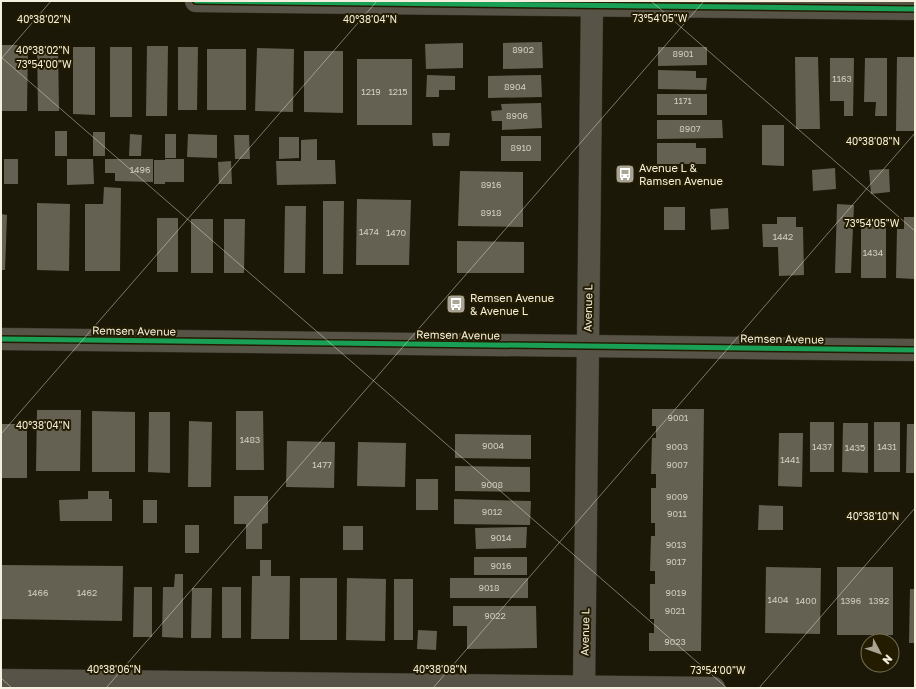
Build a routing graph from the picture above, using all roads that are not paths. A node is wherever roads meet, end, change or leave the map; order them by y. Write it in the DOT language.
graph roads {
  1 [pos="196,1"];
  2 [pos="592,4"];
  3 [pos="915,9"];
  4 [pos="1,339"];
  5 [pos="588,346"];
  6 [pos="915,350"];
  7 [pos="1,680"];
  8 [pos="584,687"];
  9 [pos="714,688"];
  1 -- 2 [label="street"];
  2 -- 3 [label="street"];
  2 -- 5 [label="street, Avenue L"];
  4 -- 5 [label="street, Remsen Avenue"];
  5 -- 6 [label="street, Remsen Avenue"];
  5 -- 8 [label="street, Avenue L"];
  7 -- 8 [label="street"];
  8 -- 9 [label="street"];
}
